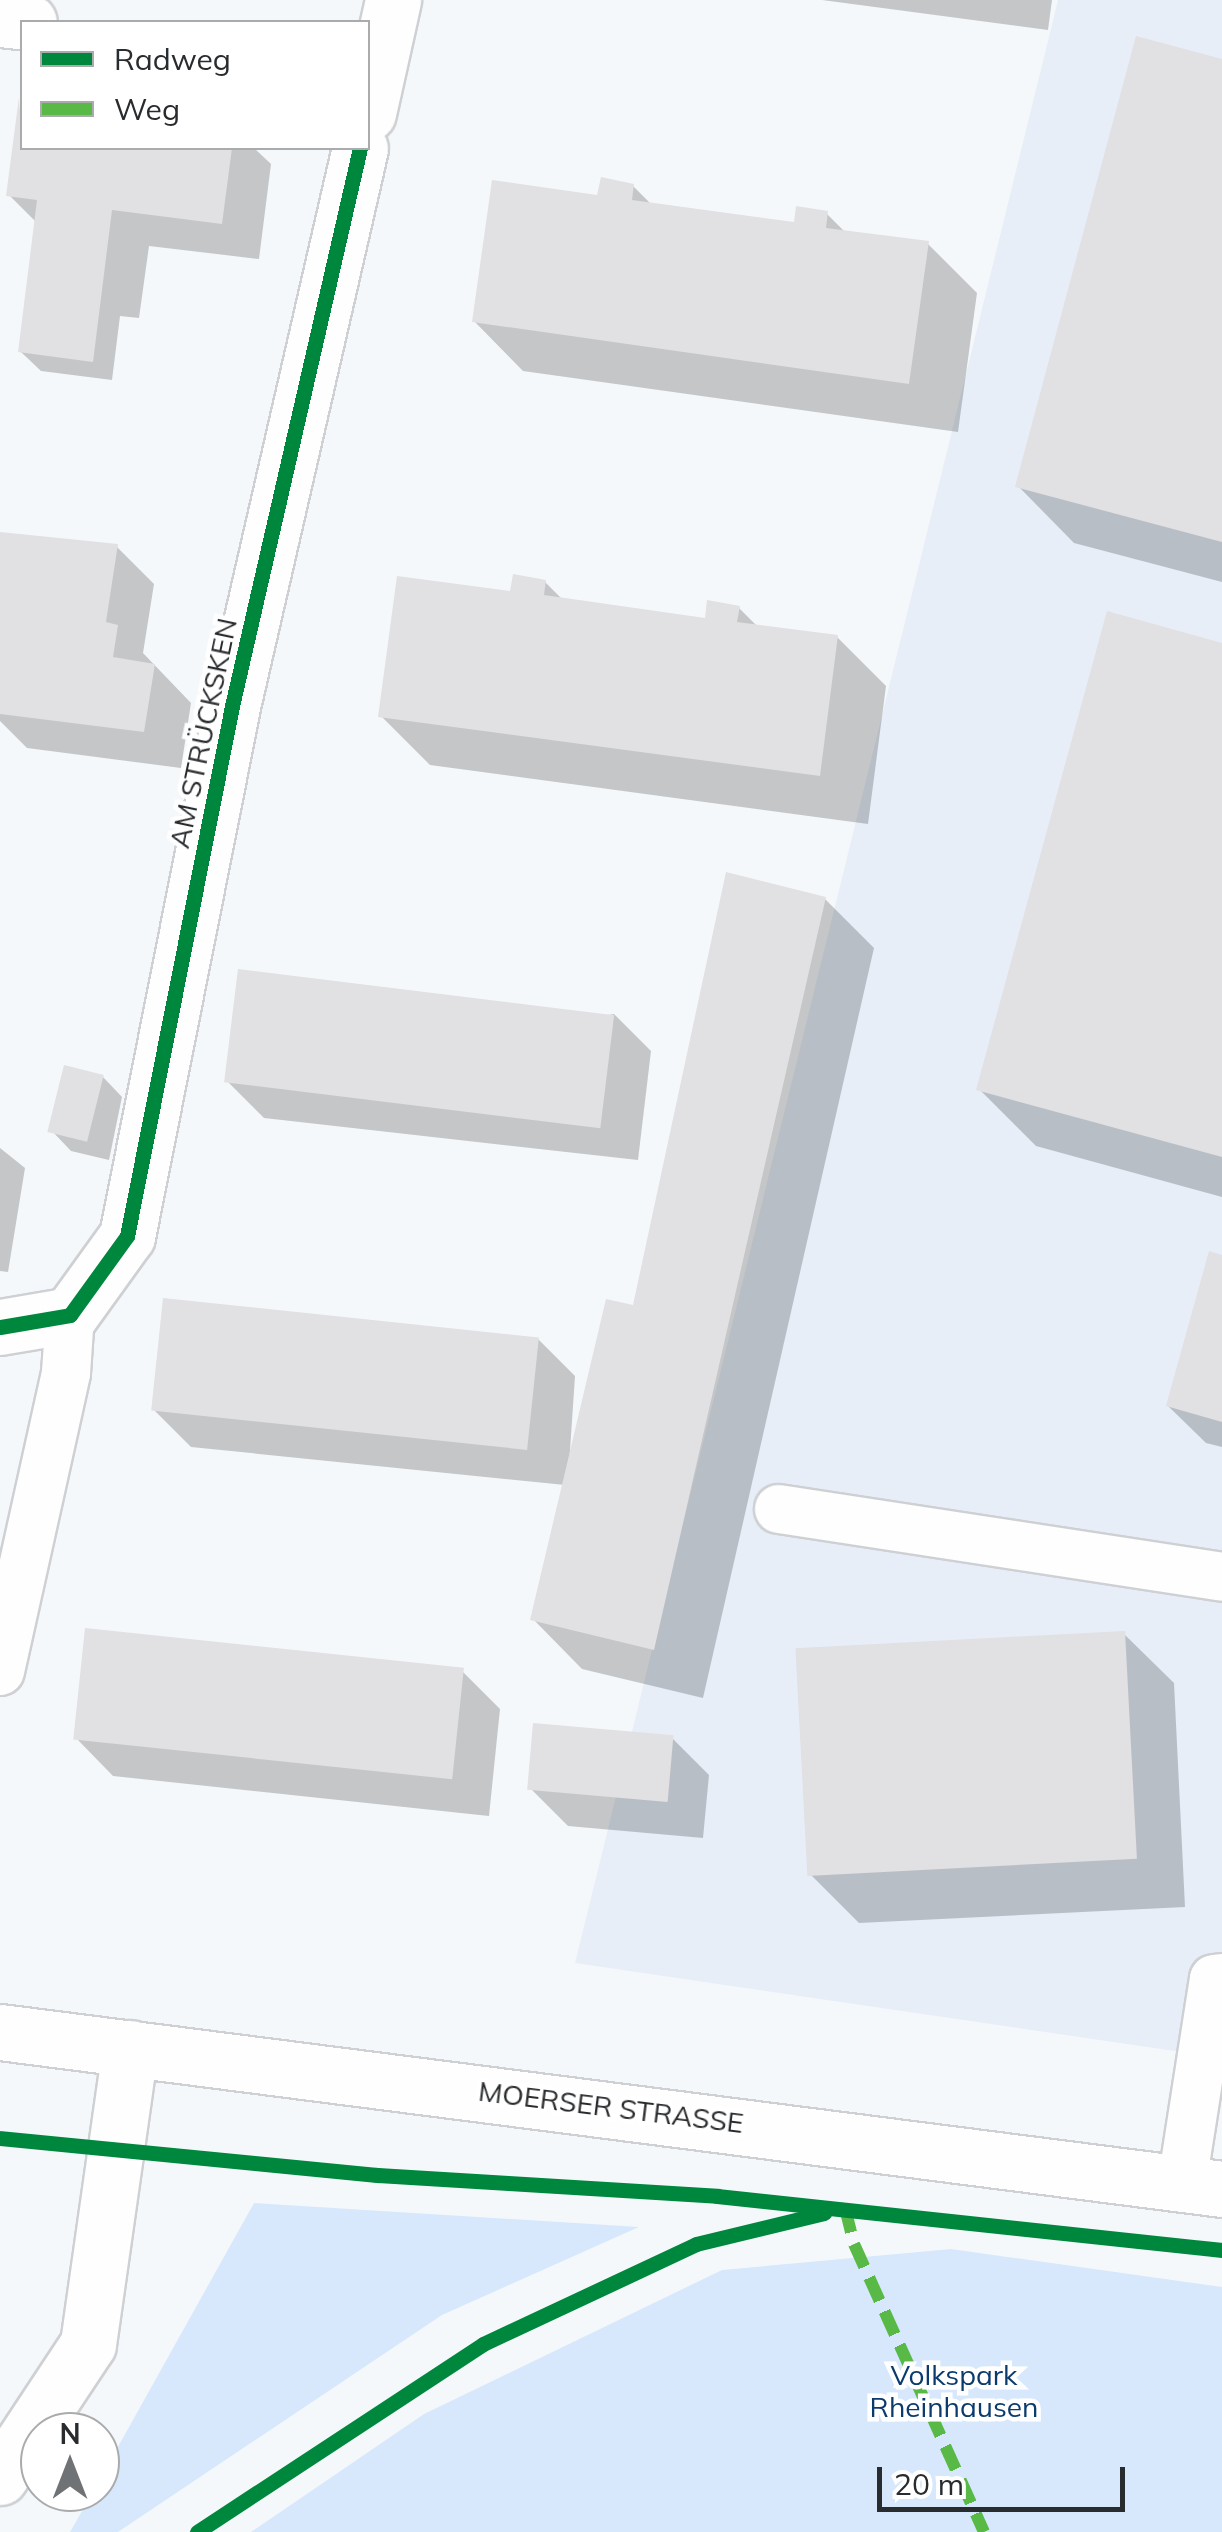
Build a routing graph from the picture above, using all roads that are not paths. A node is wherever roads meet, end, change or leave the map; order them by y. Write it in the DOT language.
graph roads {
  1 [pos="393,0"];
  2 [pos="371,84"];
  3 [pos="360,150"];
  4 [pos="70,1314"];
  5 [pos="0,1327"];
  6 [pos="779,1509"];
  7 [pos="1222,1577"];
  8 [pos="0,1671"];
  9 [pos="1219,1969"];
  10 [pos="0,2032"];
  11 [pos="130,2048"];
  12 [pos="1202,2186"];
  13 [pos="0,2477"];
  1 -- 2 [label="street"];
  3 -- 4 [label="street, AM STRÜCKSKEN"];
  4 -- 5 [label="street"];
  4 -- 8 [label="lane"];
  6 -- 7 [label="lane"];
  9 -- 12 [label="lane"];
  10 -- 11 [label="street, MOERSER STRASSE"];
  11 -- 12 [label="street, MOERSER STRASSE"];
  11 -- 13 [label="street"];
}
